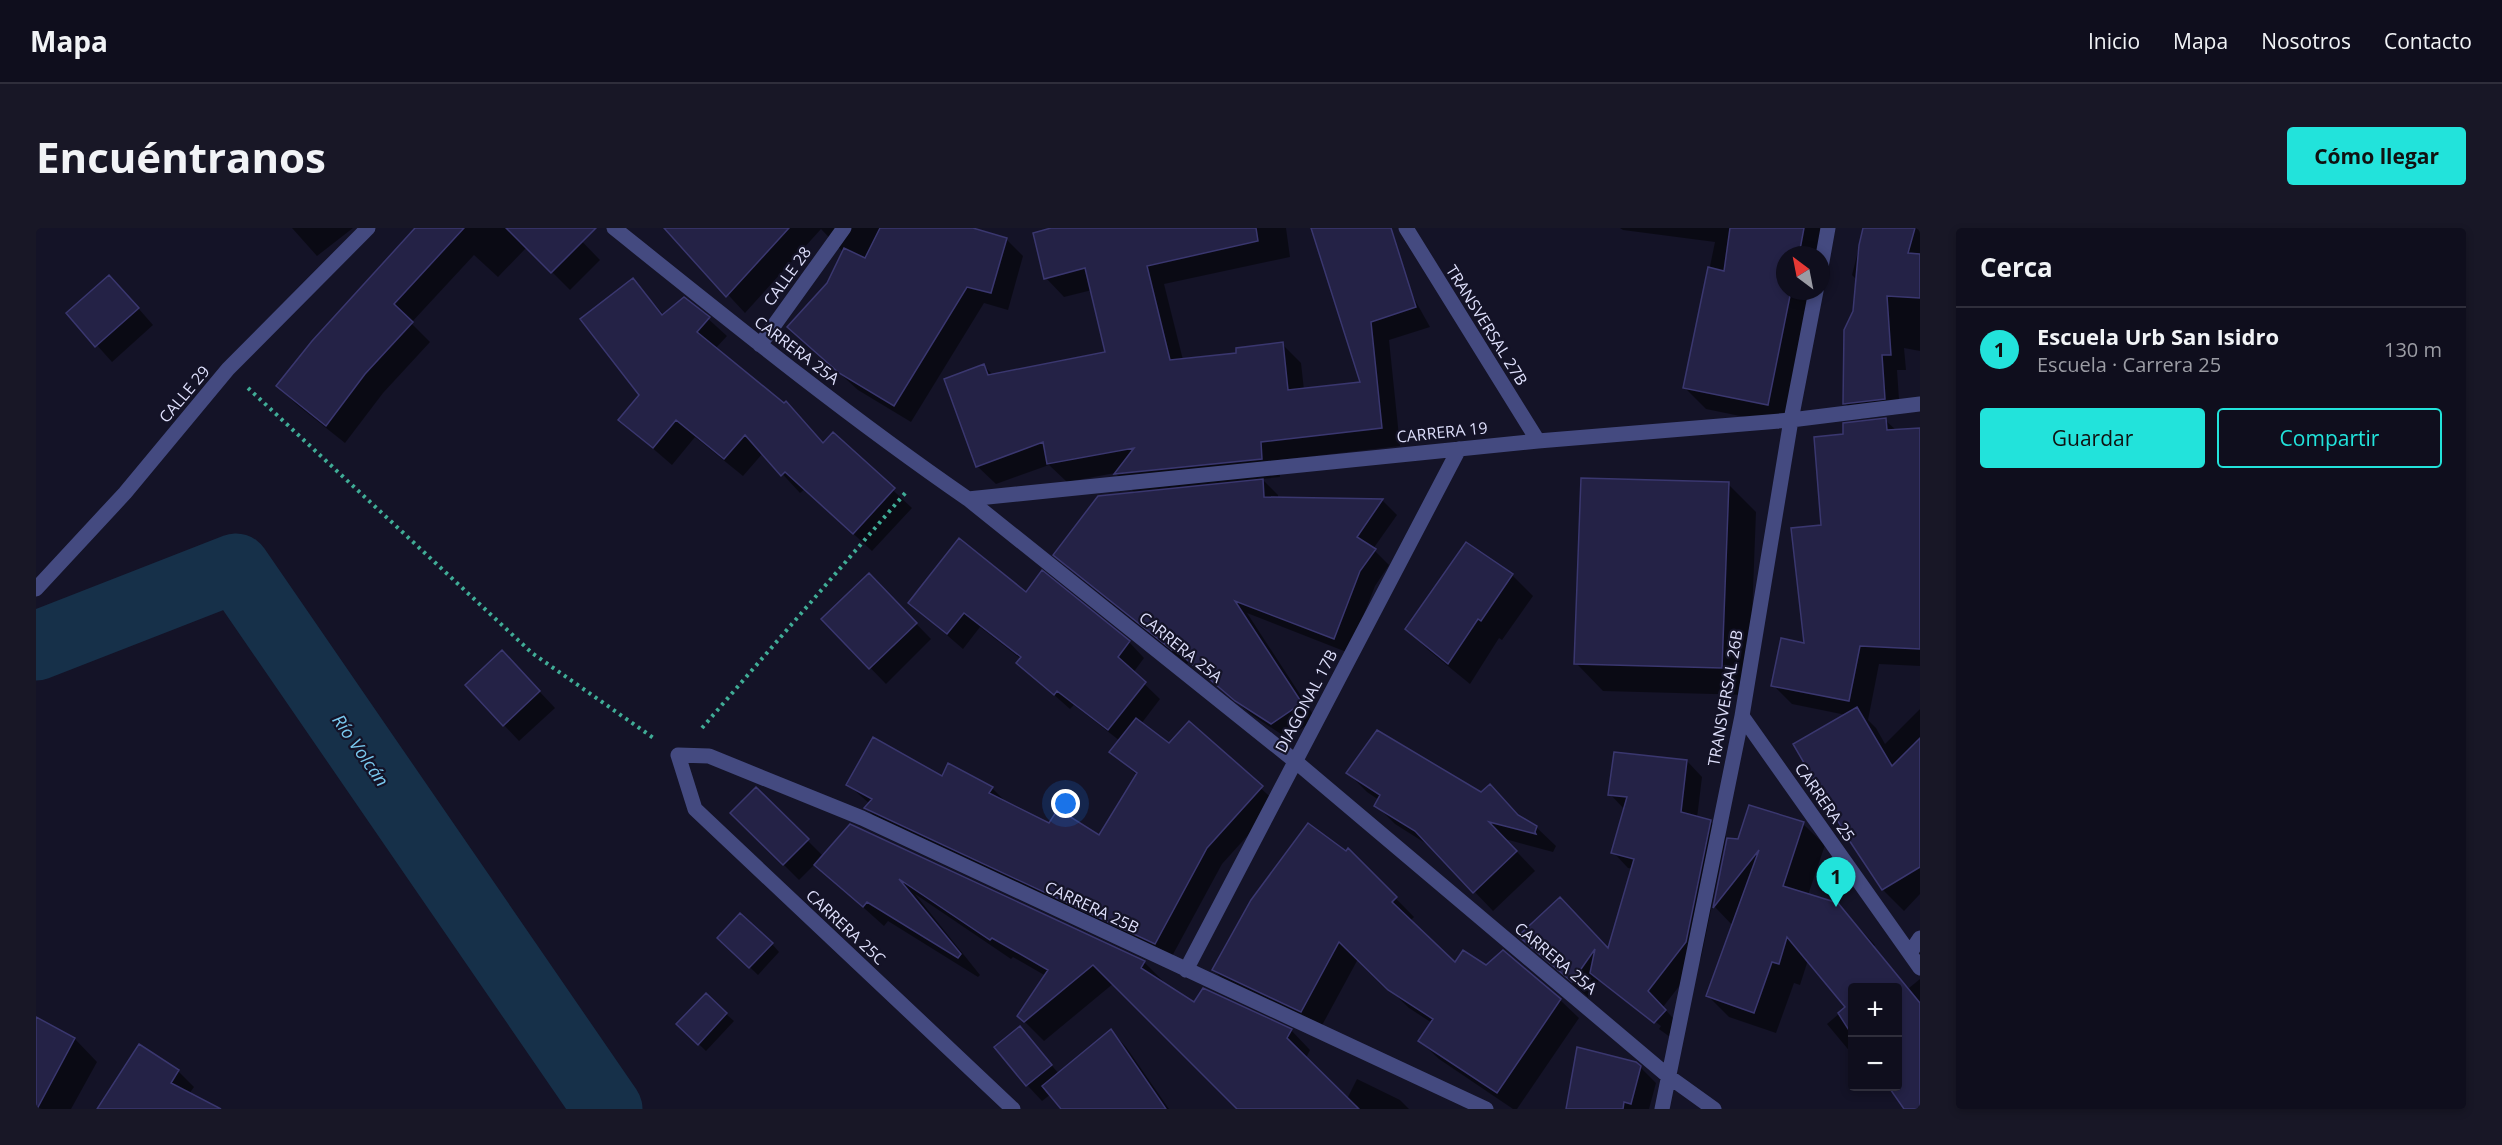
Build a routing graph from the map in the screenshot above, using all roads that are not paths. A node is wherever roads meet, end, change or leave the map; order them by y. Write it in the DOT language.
graph roads {
  1 [pos="368,228"];
  2 [pos="614,228"];
  3 [pos="844,228"];
  4 [pos="1406,228"];
  5 [pos="1828,228"];
  6 [pos="1825,246"];
  7 [pos="1814,300"];
  8 [pos="760,345"];
  9 [pos="1920,404"];
  10 [pos="1791,420"];
  11 [pos="1538,441"];
  12 [pos="1459,448"];
  13 [pos="968,499"];
  14 [pos="36,589"];
  15 [pos="1742,716"];
  16 [pos="678,755"];
  17 [pos="1295,761"];
  18 [pos="1920,939"];
  19 [pos="1910,953"];
  20 [pos="1920,968"];
  21 [pos="1186,970"];
  22 [pos="1668,1076"];
  23 [pos="1013,1109"];
  24 [pos="1486,1109"];
  25 [pos="1662,1109"];
  26 [pos="1714,1109"];
  1 -- 14 [label="street, CALLE 29"];
  2 -- 8 [label="street, CARRERA 25A"];
  3 -- 8 [label="street, CALLE 28"];
  4 -- 11 [label="street, TRANSVERSAL 27B"];
  5 -- 6 [label="street"];
  7 -- 10 [label="street, TRANSVERSAL 26B"];
  8 -- 13 [label="street, CARRERA 25A"];
  9 -- 10 [label="street, CARRERA 19"];
  10 -- 11 [label="street, CARRERA 19"];
  10 -- 15 [label="street, TRANSVERSAL 26B"];
  11 -- 12 [label="street, CARRERA 19"];
  12 -- 13 [label="street, CARRERA 19"];
  12 -- 17 [label="street, DIAGONAL 17B"];
  13 -- 17 [label="street, CARRERA 25A"];
  15 -- 19 [label="street, CARRERA 25"];
  15 -- 22 [label="street, TRANSVERSAL 26B"];
  16 -- 21 [label="street, CARRERA 25B"];
  16 -- 23 [label="street, CARRERA 25C"];
  17 -- 21 [label="street, DIAGONAL 17B"];
  17 -- 22 [label="street, CARRERA 25A"];
  18 -- 19 [label="street"];
  19 -- 20 [label="street, CARRERA 25"];
  21 -- 24 [label="street, CARRERA 25B"];
  22 -- 25 [label="street, TRANSVERSAL 26B"];
  22 -- 26 [label="street, CARRERA 25A"];
}
